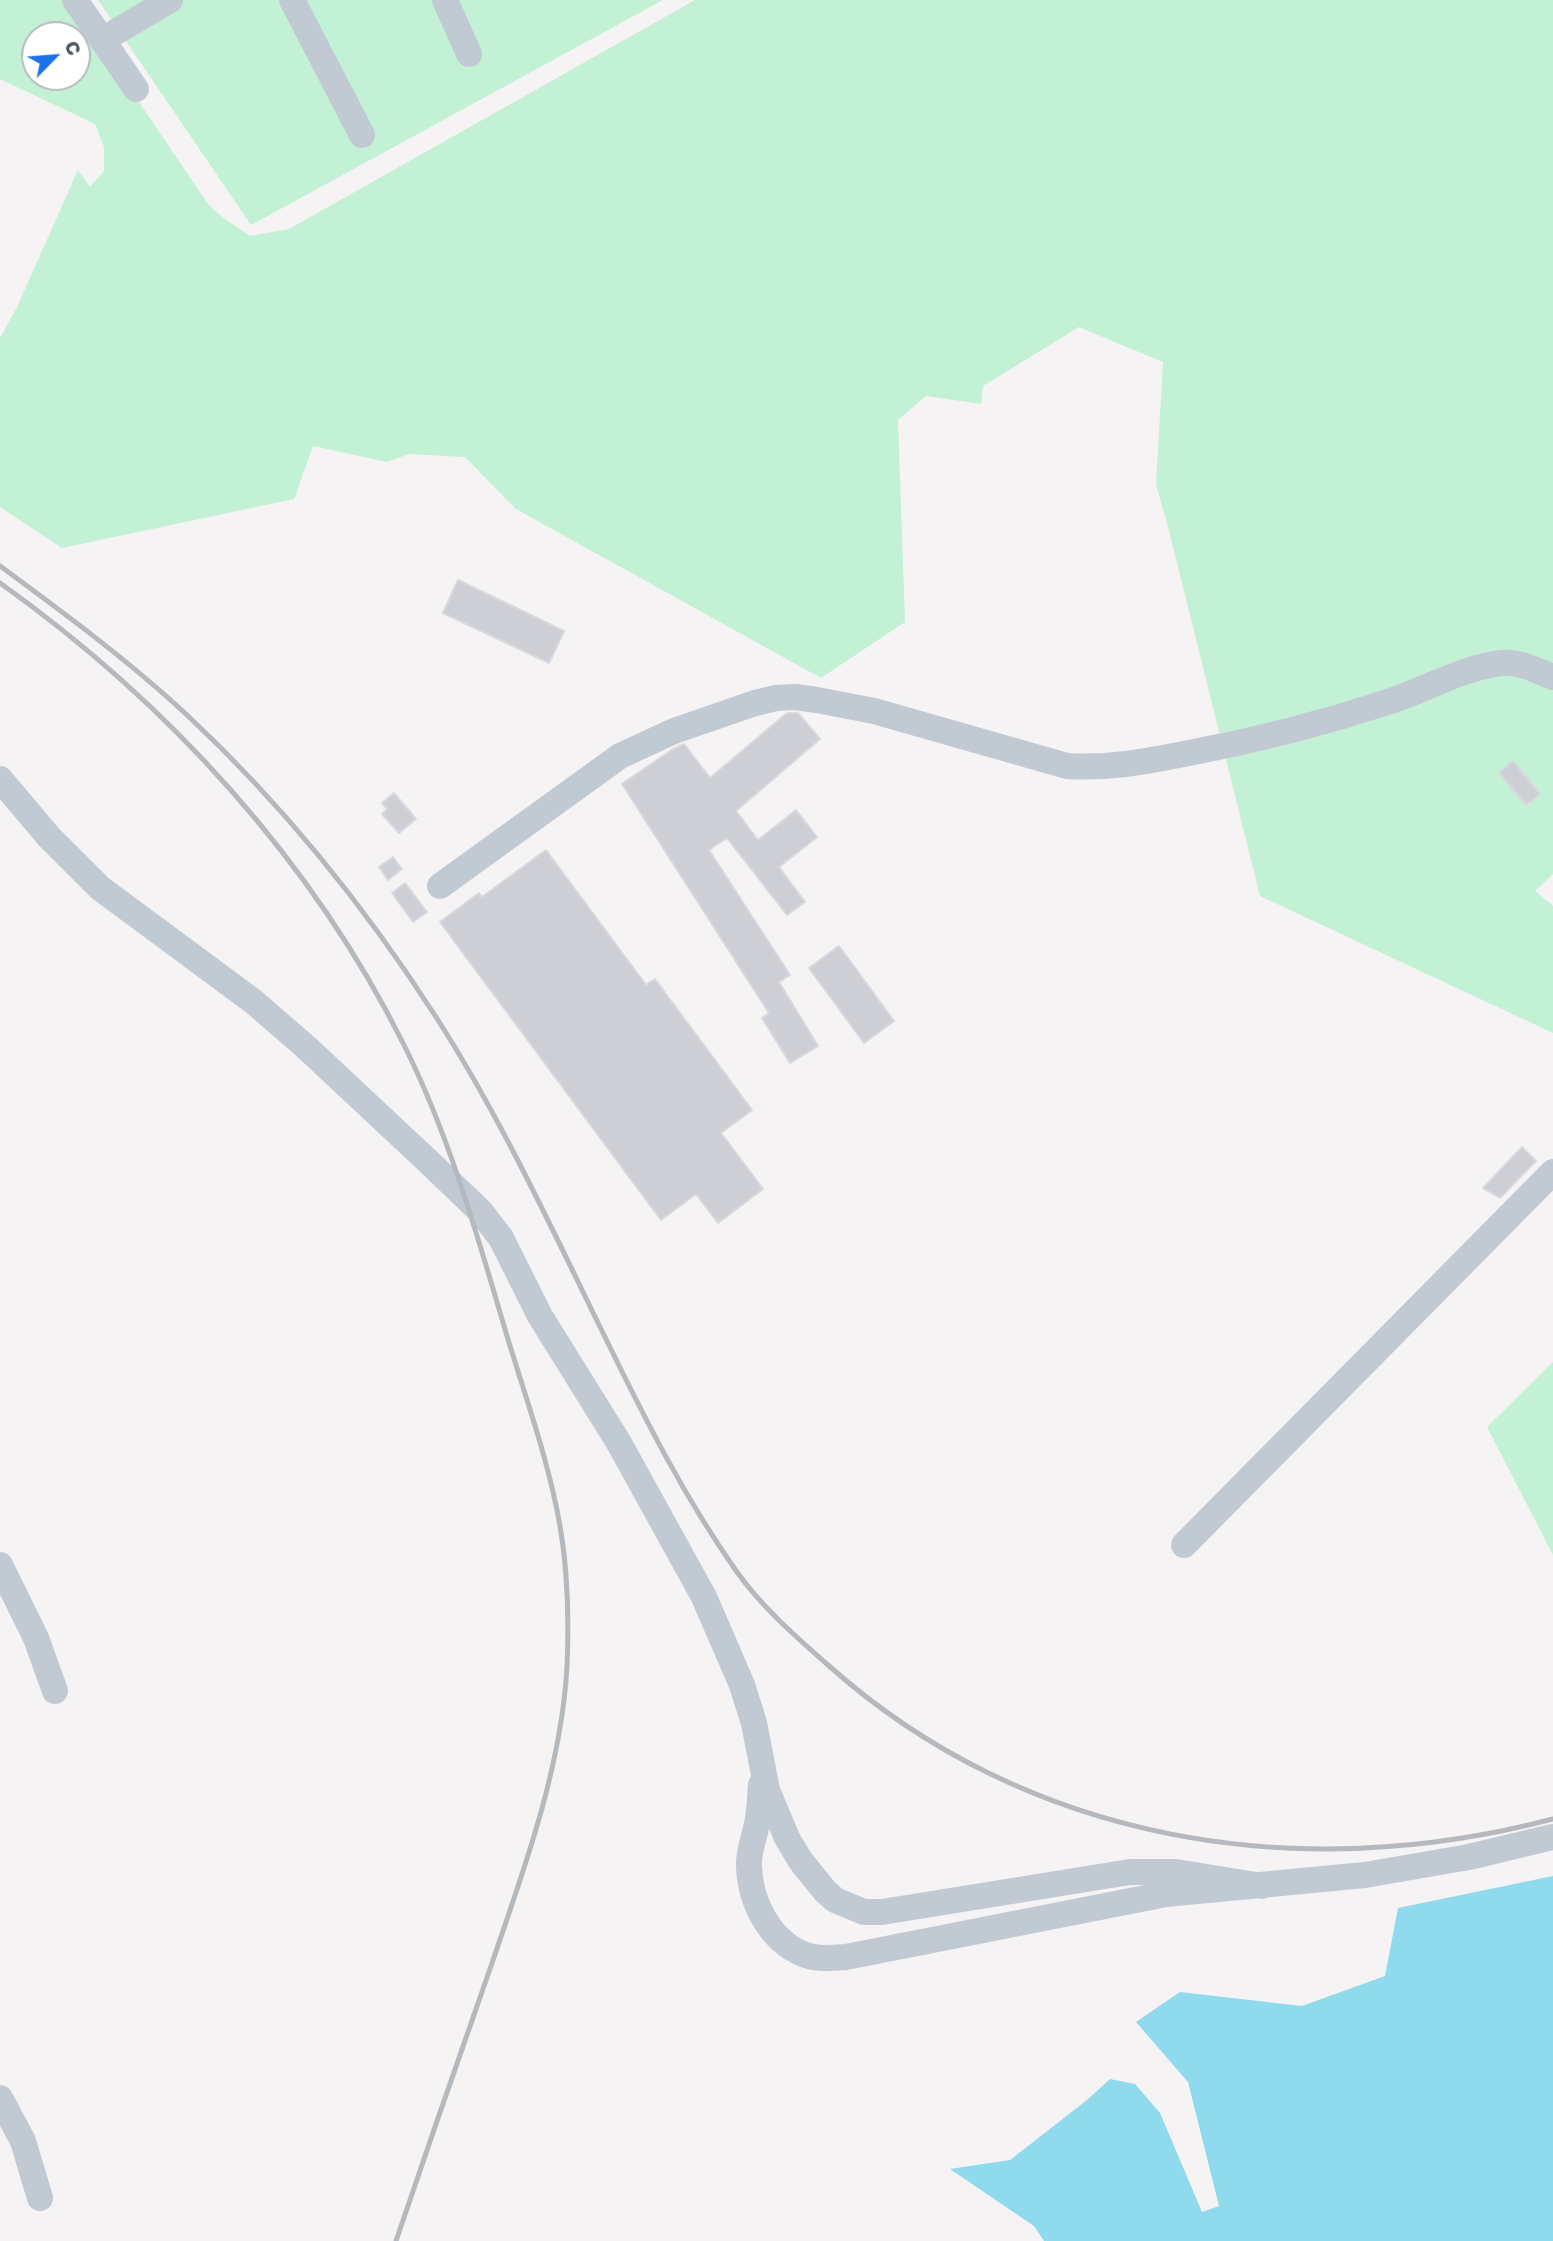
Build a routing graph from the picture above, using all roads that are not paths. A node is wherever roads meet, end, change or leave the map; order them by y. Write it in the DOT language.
graph roads {
  1 [pos="75,0"];
  2 [pos="170,0"];
  3 [pos="292,0"];
  4 [pos="446,0"];
  5 [pos="102,40"];
  6 [pos="469,54"];
  7 [pos="136,89"];
  8 [pos="362,135"];
  9 [pos="1553,677"];
  10 [pos="0,779"];
  11 [pos="440,886"];
  12 [pos="1553,1172"];
  13 [pos="1184,1545"];
  14 [pos="0,1565"];
  15 [pos="55,1691"];
  16 [pos="760,1759"];
  17 [pos="1553,1837"];
  18 [pos="1262,1886"];
  19 [pos="0,2098"];
  20 [pos="40,2198"];
  1 -- 5 [label="lane"];
  2 -- 5 [label="lane"];
  3 -- 8 [label="lane"];
  4 -- 6 [label="lane"];
  5 -- 7 [label="lane"];
  9 -- 11 [label="lane"];
  10 -- 16 [label="lane"];
  12 -- 13 [label="lane"];
  14 -- 15 [label="lane"];
  16 -- 18 [label="lane"];
  16 -- 18 [label="lane"];
  17 -- 18 [label="lane"];
  19 -- 20 [label="lane"];
}
